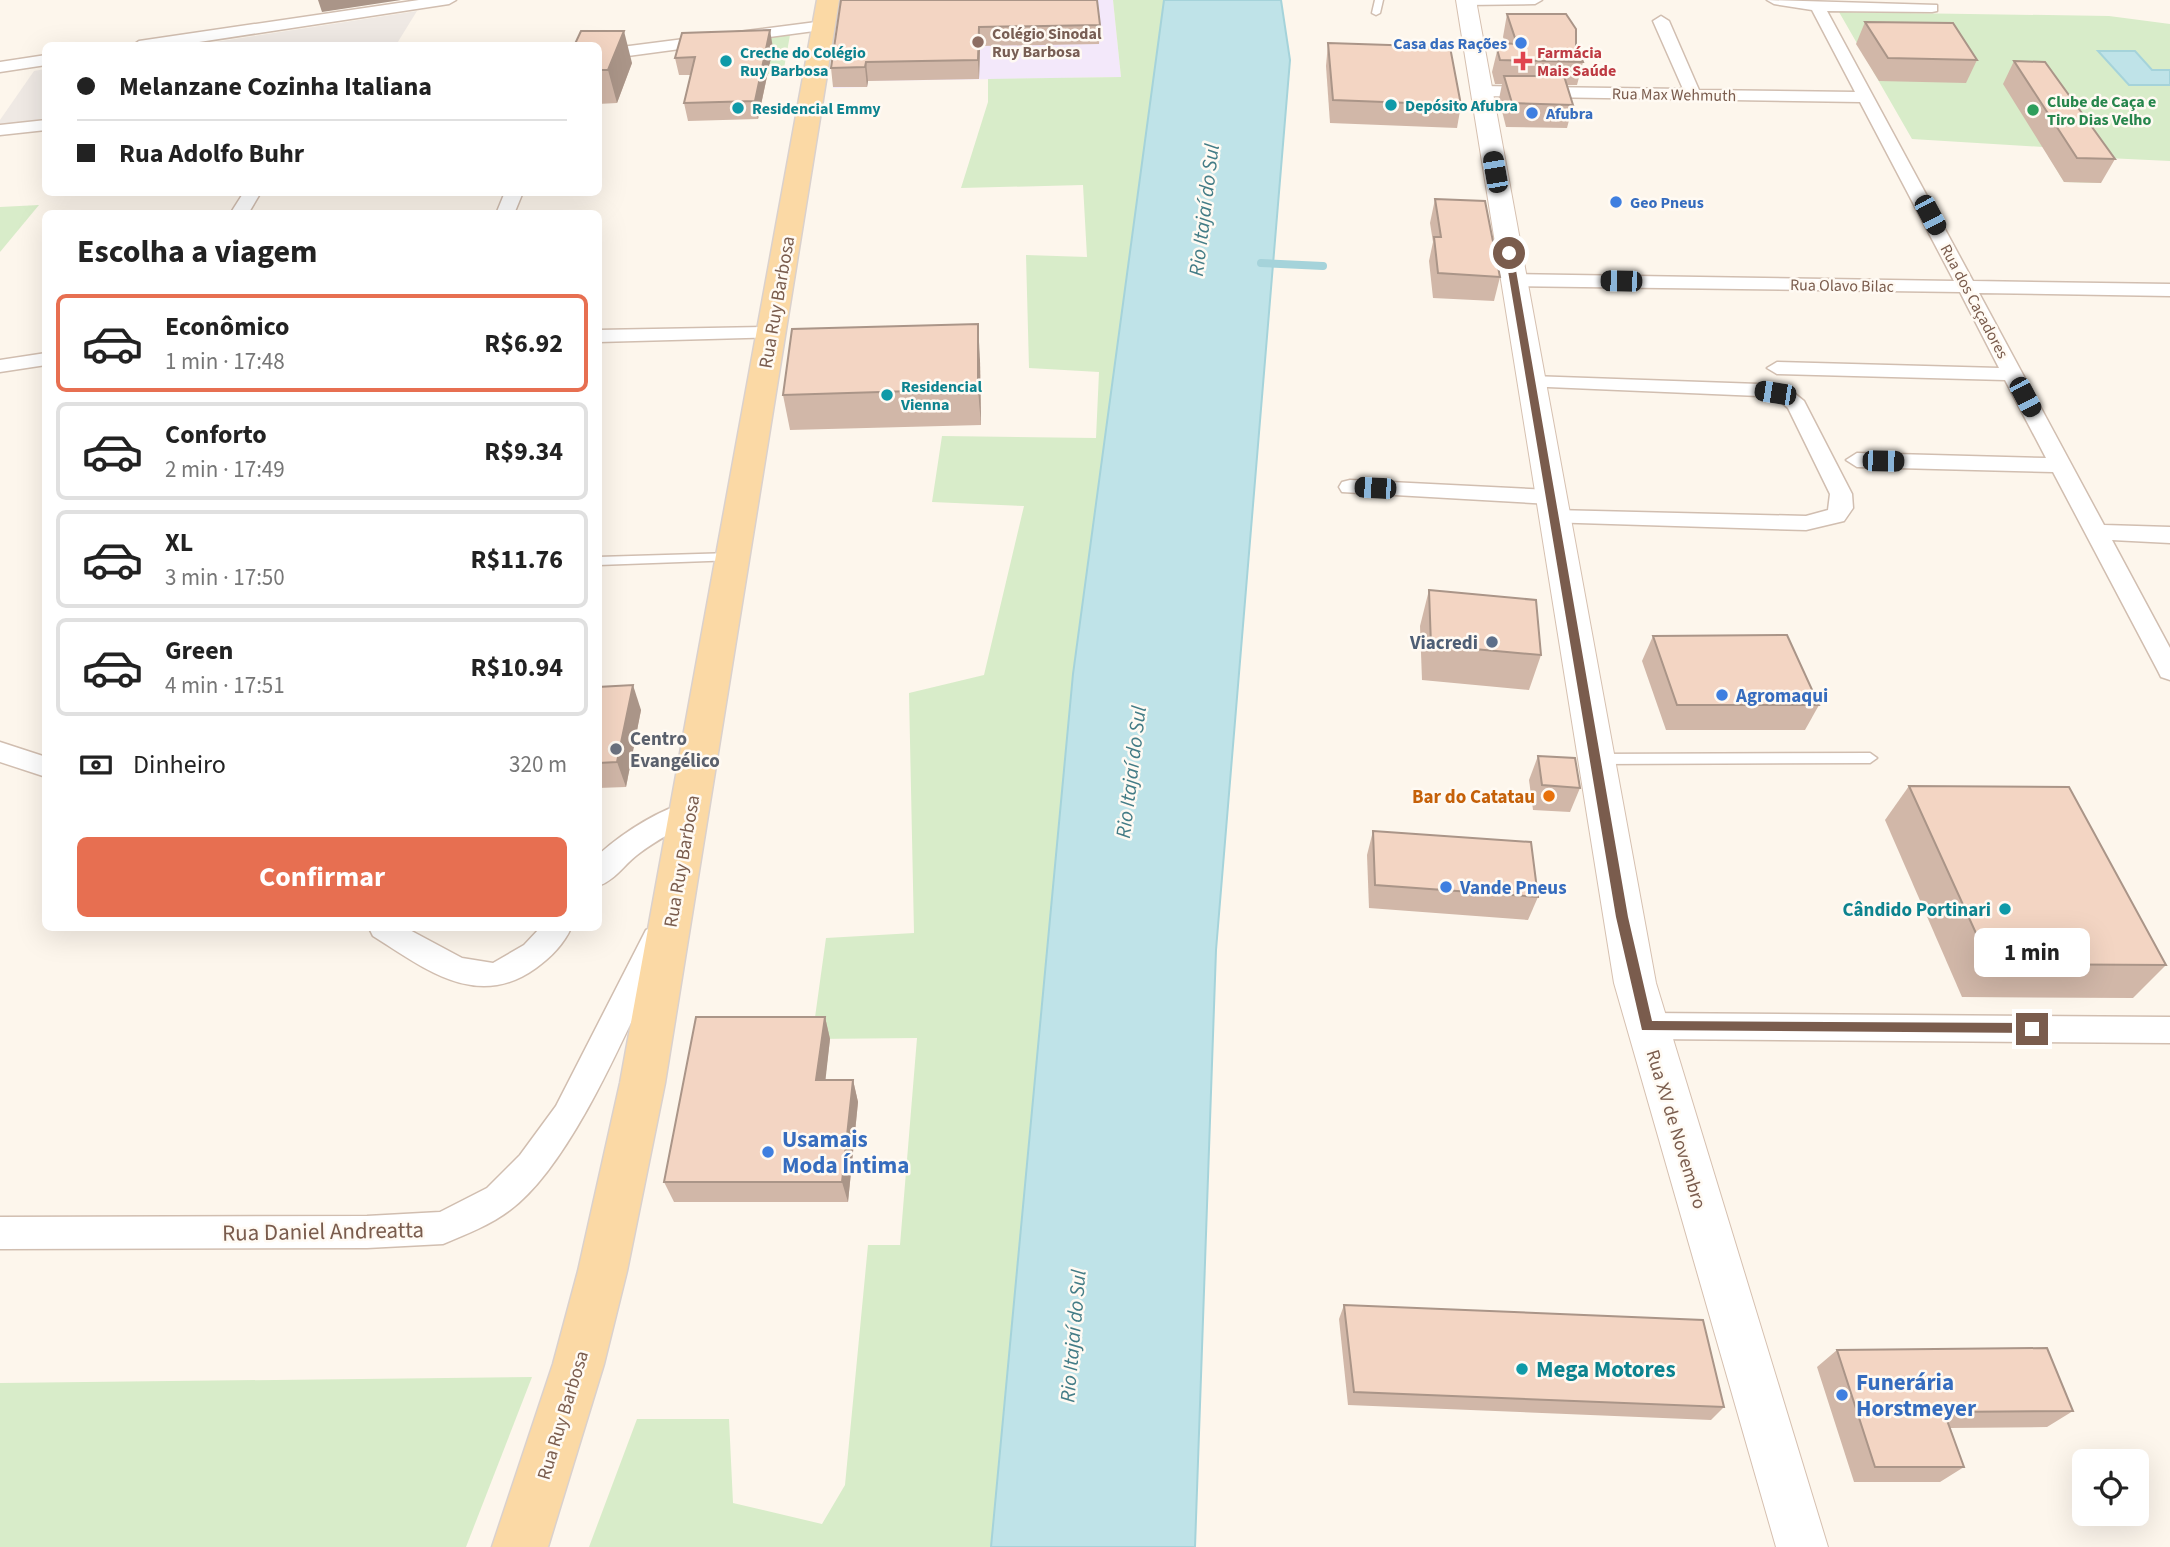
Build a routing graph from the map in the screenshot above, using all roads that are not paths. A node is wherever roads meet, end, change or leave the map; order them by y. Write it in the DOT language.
graph roads {
  1 [pos="449,0"];
  2 [pos="1379,0"];
  3 [pos="1535,0"];
  4 [pos="1774,0"];
  5 [pos="1466,1"];
  6 [pos="1817,6"];
  7 [pos="1931,8"];
  8 [pos="826,13"];
  9 [pos="1376,13"];
  10 [pos="1661,21"];
  11 [pos="166,42"];
  12 [pos="602,54"];
  13 [pos="42,61"];
  14 [pos="0,67"];
  15 [pos="1481,91"];
  16 [pos="1693,94"];
  17 [pos="1867,97"];
  18 [pos="42,125"];
  19 [pos="0,130"];
  20 [pos="1514,279"];
  21 [pos="1967,287"];
  22 [pos="2170,290"];
  23 [pos="771,333"];
  24 [pos="602,336"];
  25 [pos="42,360"];
  26 [pos="0,366"];
  27 [pos="1776,368"];
  28 [pos="2014,374"];
  29 [pos="1531,382"];
  30 [pos="1857,460"];
  31 [pos="2062,465"];
  32 [pos="1350,487"];
  33 [pos="1552,507"];
  34 [pos="2097,532"];
  35 [pos="2170,536"];
  36 [pos="733,557"];
  37 [pos="602,561"];
  38 [pos="2170,671"];
  39 [pos="0,752"];
  40 [pos="1870,758"];
  41 [pos="1595,759"];
  42 [pos="42,765"];
  43 [pos="690,811"];
  44 [pos="602,869"];
  45 [pos="676,899"];
  46 [pos="388,931"];
  47 [pos="554,931"];
  48 [pos="1646,1026"];
  49 [pos="2170,1030"];
  50 [pos="0,1233"];
  51 [pos="520,1547"];
  52 [pos="1802,1547"];
  1 -- 11 [label="street"];
  2 -- 9 [label="lane"];
  3 -- 5 [label="street"];
  4 -- 6 [label="street"];
  5 -- 15 [label="main road, Rua XV de Novembro"];
  6 -- 7 [label="street"];
  6 -- 17 [label="street, Rua dos Caçadores"];
  8 -- 12 [label="street"];
  8 -- 23 [label="main road, Rua Ruy Barbosa"];
  10 -- 16 [label="street"];
  13 -- 14 [label="street"];
  15 -- 16 [label="street, Rua Max Wehmuth"];
  15 -- 20 [label="main road, Rua XV de Novembro"];
  16 -- 17 [label="street, Rua Max Wehmuth"];
  17 -- 21 [label="street, Rua dos Caçadores"];
  18 -- 19 [label="street"];
  20 -- 21 [label="street, Rua Olavo Bilac"];
  20 -- 29 [label="main road, Rua XV de Novembro"];
  21 -- 22 [label="street, Rua Olavo Bilac"];
  21 -- 28 [label="street, Rua dos Caçadores"];
  23 -- 24 [label="street"];
  23 -- 36 [label="main road, Rua Ruy Barbosa"];
  25 -- 26 [label="street"];
  27 -- 28 [label="street"];
  28 -- 31 [label="street, Rua dos Caçadores"];
  29 -- 33 [label="main road, Rua XV de Novembro"];
  29 -- 33 [label="street"];
  30 -- 31 [label="street"];
  31 -- 34 [label="street, Rua dos Caçadores"];
  32 -- 33 [label="street"];
  33 -- 41 [label="main road, Rua XV de Novembro"];
  34 -- 35 [label="street"];
  34 -- 38 [label="street, Rua dos Caçadores"];
  36 -- 37 [label="lane"];
  36 -- 43 [label="main road, Rua Ruy Barbosa"];
  39 -- 42 [label="street"];
  40 -- 41 [label="lane"];
  41 -- 48 [label="main road, Rua XV de Novembro"];
  43 -- 44 [label="street"];
  43 -- 45 [label="main road, Rua Ruy Barbosa"];
  45 -- 50 [label="street, Rua Daniel Andreatta"];
  45 -- 51 [label="main road, Rua Ruy Barbosa"];
  46 -- 47 [label="street"];
  48 -- 49 [label="street"];
  48 -- 52 [label="main road, Rua XV de Novembro"];
}
